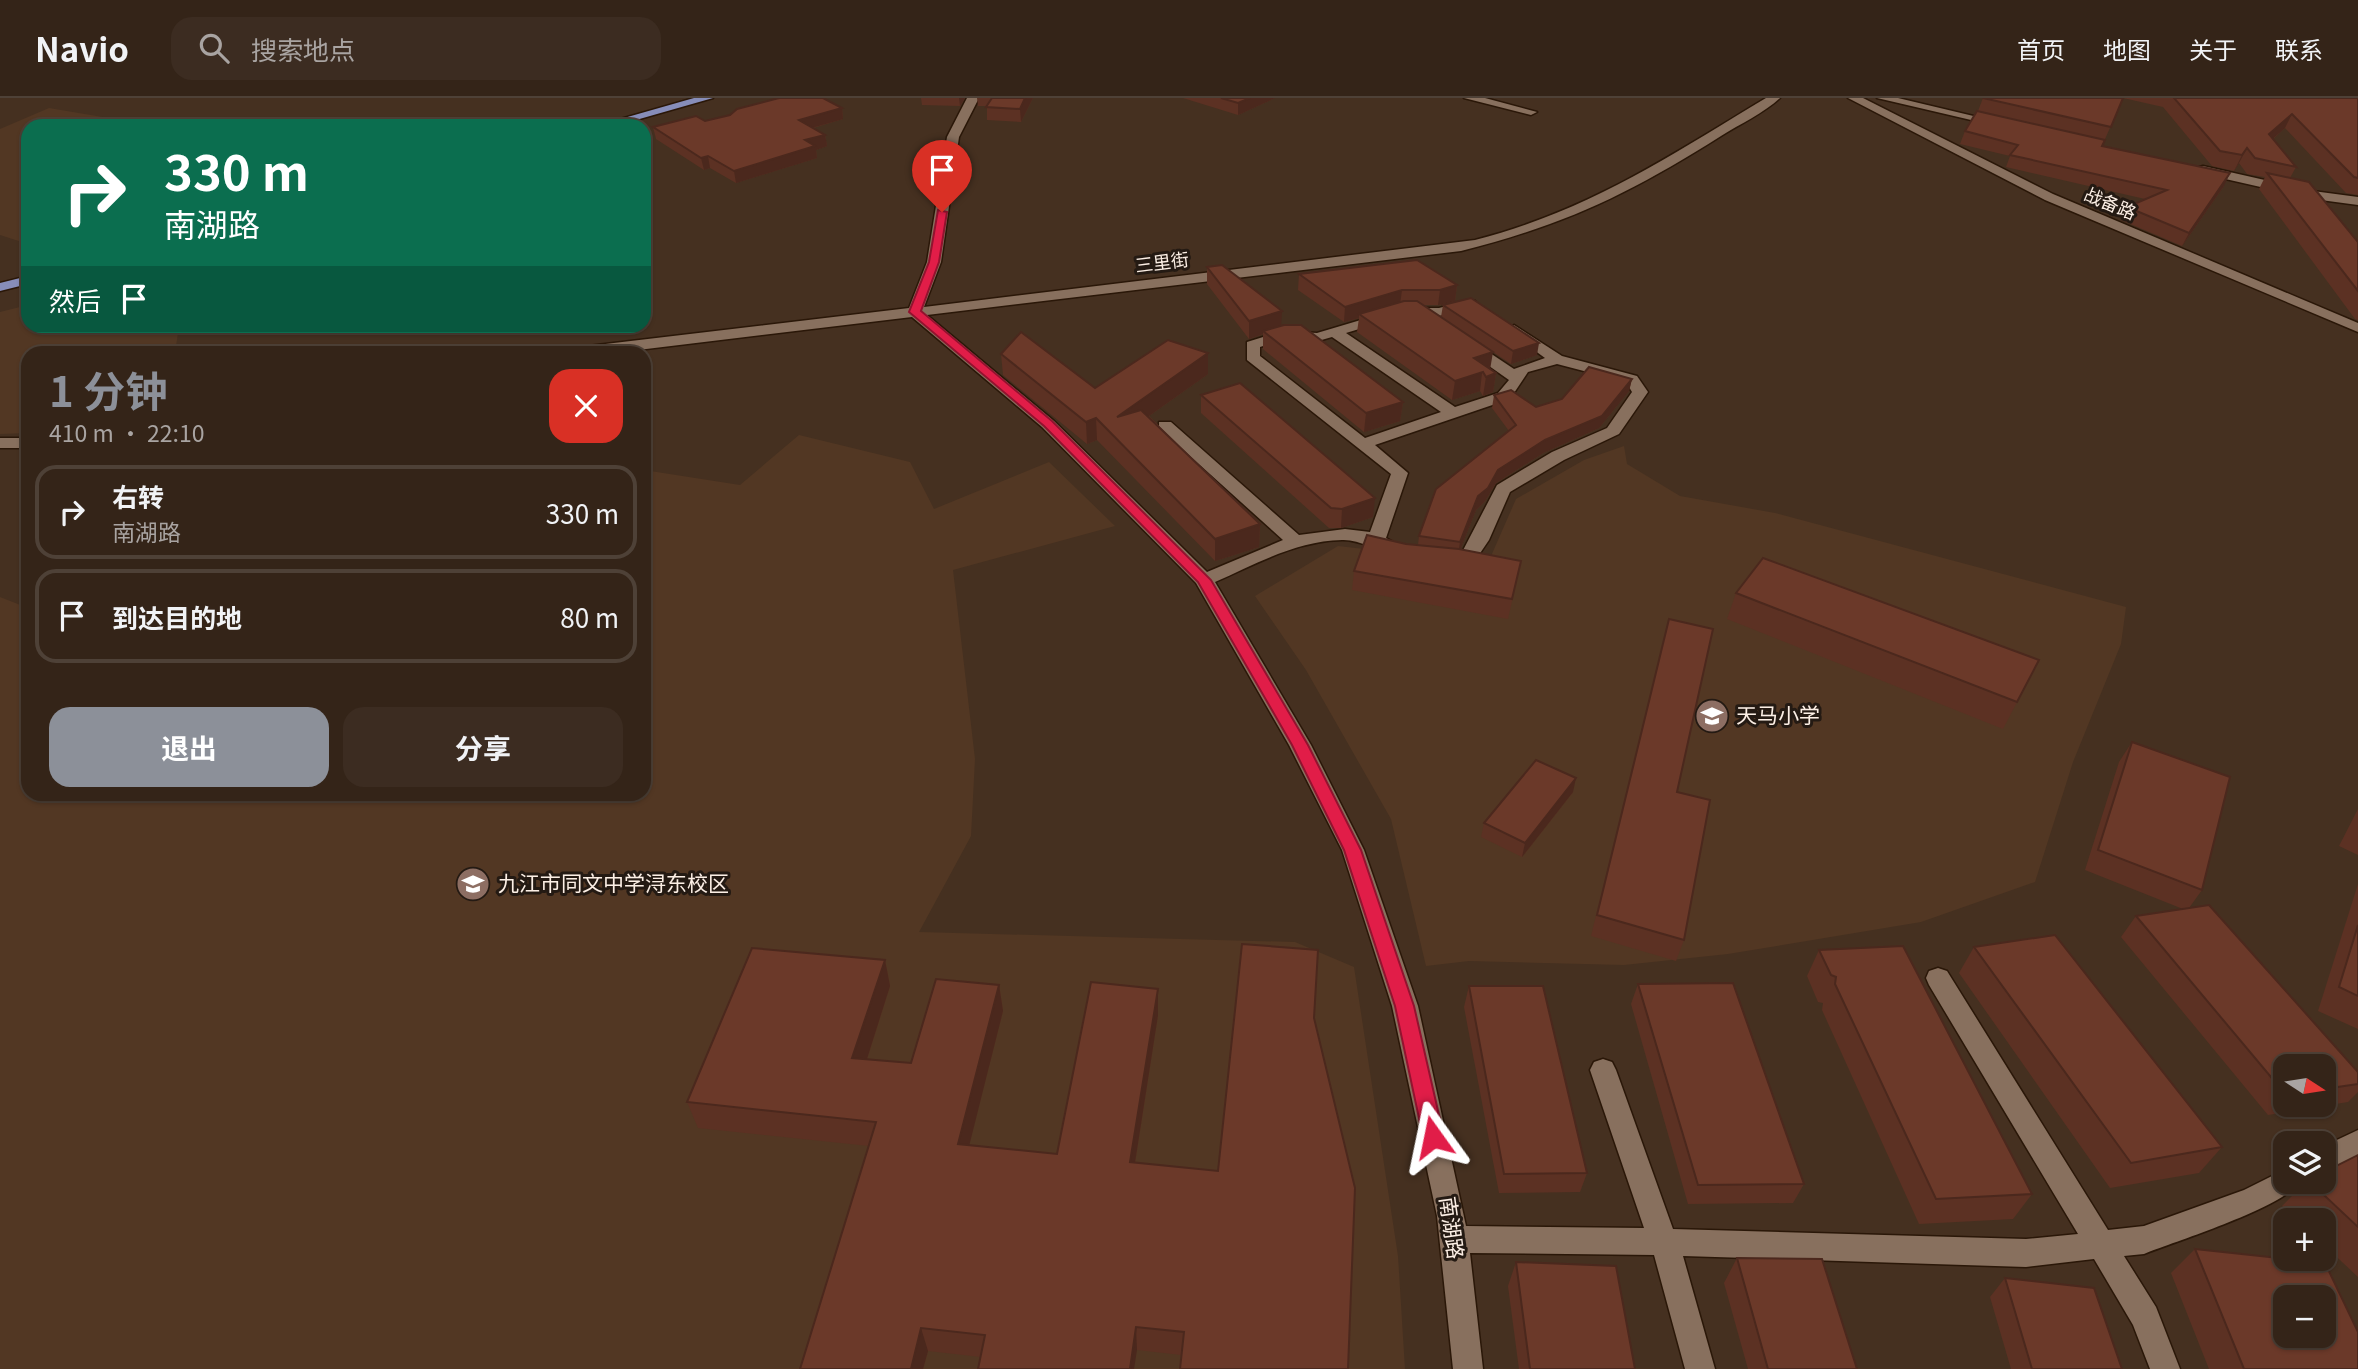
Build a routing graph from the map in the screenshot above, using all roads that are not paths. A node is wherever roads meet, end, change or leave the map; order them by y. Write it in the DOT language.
graph roads {
  1 [pos="707,98"];
  2 [pos="973,98"];
  3 [pos="1469,98"];
  4 [pos="1774,98"];
  5 [pos="1854,98"];
  6 [pos="1883,98"];
  7 [pos="1531,112"];
  8 [pos="628,119"];
  9 [pos="2015,128"];
  10 [pos="2191,167"];
  11 [pos="2358,201"];
  12 [pos="21,282"];
  13 [pos="0,287"];
  14 [pos="915,312"];
  15 [pos="1419,312"];
  16 [pos="2358,328"];
  17 [pos="1334,332"];
  18 [pos="629,346"];
  19 [pos="1557,359"];
  20 [pos="1517,378"];
  21 [pos="1453,413"];
  22 [pos="1165,425"];
  23 [pos="0,443"];
  24 [pos="21,443"];
  25 [pos="1363,444"];
  26 [pos="1377,538"];
  27 [pos="1296,542"];
  28 [pos="1410,557"];
  29 [pos="1437,560"];
  30 [pos="1204,580"];
  31 [pos="1938,978"];
  32 [pos="1602,1070"];
  33 [pos="2358,1142"];
  34 [pos="2336,1154"];
  35 [pos="2273,1188"];
  36 [pos="1453,1239"];
  37 [pos="1663,1242"];
  38 [pos="2101,1245"];
  39 [pos="1468,1369"];
  40 [pos="1700,1369"];
  41 [pos="2165,1369"];
  1 -- 8 [label="main road"];
  2 -- 14 [label="street"];
  3 -- 7 [label="street"];
  4 -- 14 [label="street, 三里街"];
  5 -- 16 [label="street, 战备路"];
  6 -- 9 [label="street"];
  10 -- 11 [label="street"];
  12 -- 13 [label="main road"];
  14 -- 18 [label="street, 三里街"];
  14 -- 30 [label="street, 南湖路"];
  15 -- 17 [label="street"];
  15 -- 19 [label="street"];
  15 -- 20 [label="street"];
  17 -- 21 [label="street"];
  17 -- 25 [label="street"];
  19 -- 20 [label="street"];
  19 -- 29 [label="street"];
  20 -- 21 [label="street"];
  21 -- 25 [label="street"];
  22 -- 27 [label="street"];
  23 -- 24 [label="street"];
  25 -- 26 [label="street"];
  26 -- 27 [label="street"];
  26 -- 28 [label="street"];
  27 -- 30 [label="street"];
  30 -- 36 [label="street, 南湖路"];
  31 -- 38 [label="street"];
  32 -- 37 [label="street"];
  33 -- 34 [label="street"];
  35 -- 38 [label="street"];
  36 -- 37 [label="street"];
  36 -- 39 [label="street, 南湖路"];
  37 -- 38 [label="street"];
  37 -- 40 [label="street"];
  38 -- 41 [label="street"];
}
